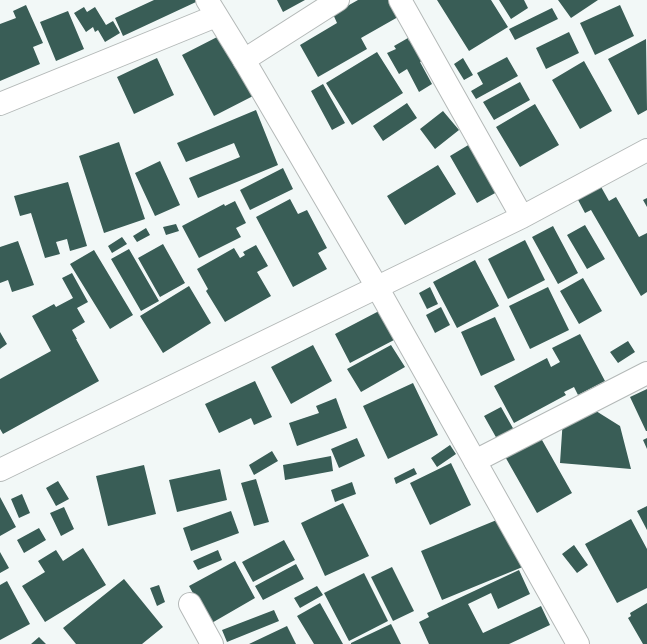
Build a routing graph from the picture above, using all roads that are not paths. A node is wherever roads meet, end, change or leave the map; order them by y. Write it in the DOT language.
graph roads {
  1 [pos="338,0"];
  2 [pos="400,0"];
  3 [pos="211,8"];
  4 [pos="244,60"];
  5 [pos="0,104"];
  6 [pos="647,150"];
  7 [pos="522,217"];
  8 [pos="377,287"];
  9 [pos="647,373"];
  10 [pos="475,461"];
  11 [pos="0,470"];
  12 [pos="190,604"];
  13 [pos="212,644"];
  14 [pos="578,644"];
  1 -- 4 [label="street"];
  2 -- 7 [label="street"];
  3 -- 4 [label="street"];
  3 -- 5 [label="street"];
  4 -- 8 [label="street"];
  6 -- 7 [label="street"];
  7 -- 8 [label="street"];
  8 -- 10 [label="street"];
  8 -- 11 [label="street"];
  9 -- 10 [label="street"];
  10 -- 14 [label="street"];
  12 -- 13 [label="street"];
}
